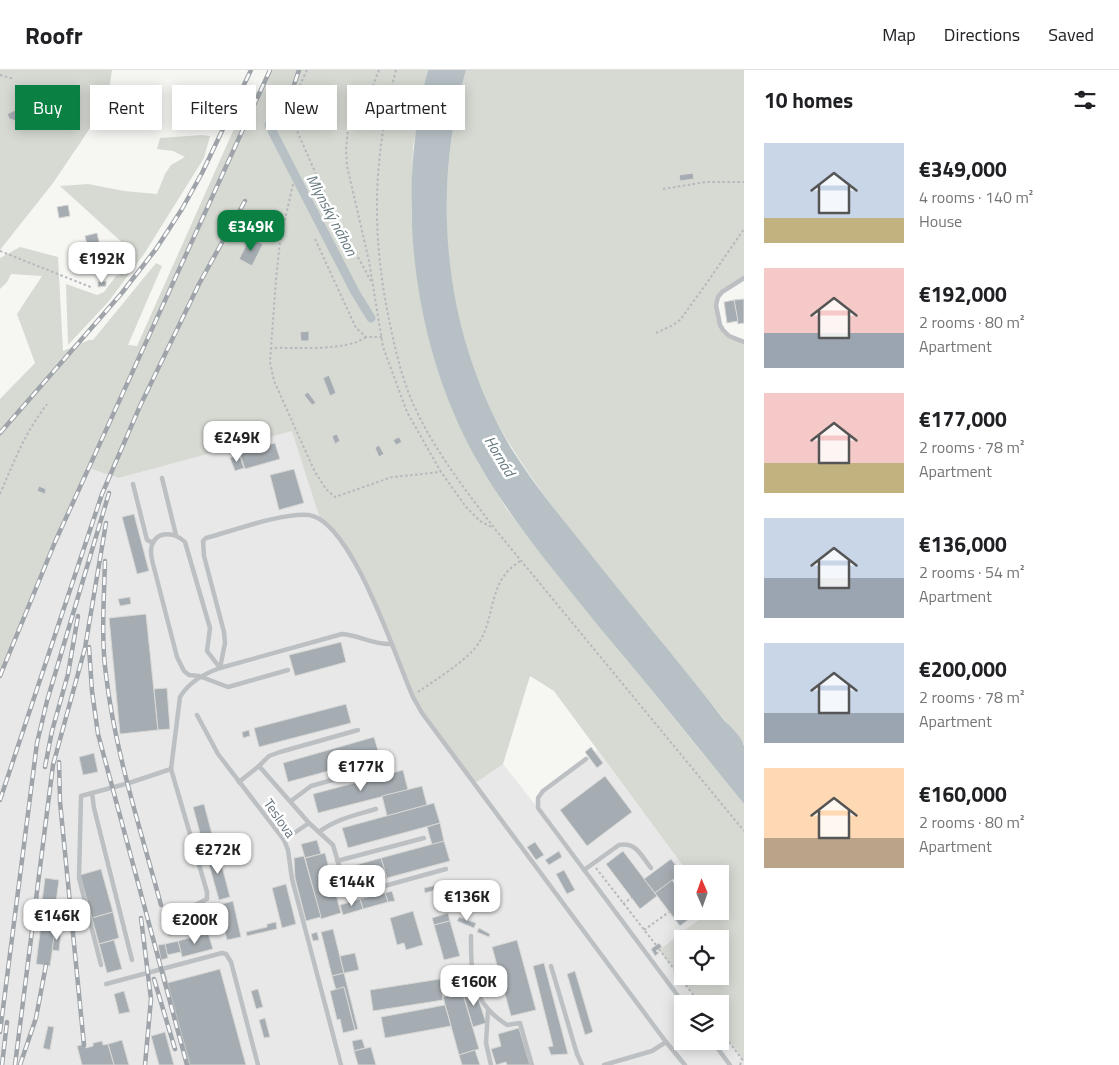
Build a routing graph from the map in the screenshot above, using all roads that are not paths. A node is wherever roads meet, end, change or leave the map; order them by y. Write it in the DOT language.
graph roads {
  1 [pos="744,278"];
  2 [pos="744,342"];
  3 [pos="162,478"];
  4 [pos="133,484"];
  5 [pos="176,535"];
  6 [pos="153,543"];
  7 [pos="391,644"];
  8 [pos="220,668"];
  9 [pos="288,670"];
  10 [pos="199,676"];
  11 [pos="197,716"];
  12 [pos="358,730"];
  13 [pos="586,759"];
  14 [pos="385,765"];
  15 [pos="260,766"];
  16 [pos="170,769"];
  17 [pos="239,782"];
  18 [pos="92,793"];
  19 [pos="291,801"];
  20 [pos="376,809"];
  21 [pos="309,823"];
  22 [pos="319,832"];
  23 [pos="424,838"];
  24 [pos="284,840"];
  25 [pos="337,861"];
  26 [pos="651,868"];
  27 [pos="446,869"];
  28 [pos="584,870"];
  29 [pos="172,905"];
  30 [pos="471,936"];
  31 [pos="132,960"];
  32 [pos="101,965"];
  33 [pos="551,966"];
  34 [pos="162,969"];
  35 [pos="106,984"];
  36 [pos="677,995"];
  37 [pos="488,1010"];
  38 [pos="666,1042"];
  39 [pos="719,1050"];
  40 [pos="188,1065"];
  41 [pos="258,1065"];
  42 [pos="341,1065"];
  43 [pos="491,1065"];
  44 [pos="532,1065"];
  45 [pos="582,1065"];
  46 [pos="604,1065"];
  47 [pos="685,1065"];
  48 [pos="730,1065"];
  1 -- 2 [label="lane"];
  3 -- 5 [label="lane"];
  4 -- 6 [label="lane"];
  5 -- 6 [label="lane"];
  5 -- 8 [label="lane"];
  6 -- 10 [label="lane"];
  7 -- 8 [label="lane"];
  7 -- 8 [label="lane"];
  7 -- 38 [label="lane"];
  8 -- 10 [label="lane"];
  9 -- 10 [label="lane"];
  10 -- 16 [label="lane"];
  11 -- 17 [label="lane, Teslova"];
  12 -- 15 [label="lane"];
  13 -- 28 [label="lane"];
  14 -- 19 [label="lane"];
  15 -- 17 [label="lane"];
  15 -- 19 [label="lane"];
  16 -- 18 [label="lane"];
  16 -- 29 [label="lane"];
  17 -- 24 [label="lane, Teslova"];
  18 -- 31 [label="lane"];
  18 -- 32 [label="lane"];
  19 -- 21 [label="lane"];
  20 -- 22 [label="lane"];
  21 -- 22 [label="lane"];
  21 -- 24 [label="lane"];
  22 -- 25 [label="lane"];
  23 -- 25 [label="lane"];
  24 -- 42 [label="lane, Teslova"];
  25 -- 27 [label="lane"];
  26 -- 28 [label="lane"];
  28 -- 36 [label="lane"];
  30 -- 37 [label="lane"];
  33 -- 45 [label="lane"];
  34 -- 35 [label="lane"];
  34 -- 40 [label="lane"];
  34 -- 41 [label="lane"];
  37 -- 43 [label="lane"];
  37 -- 44 [label="lane"];
  38 -- 46 [label="lane"];
  38 -- 47 [label="lane"];
  39 -- 48 [label="lane"];
}
